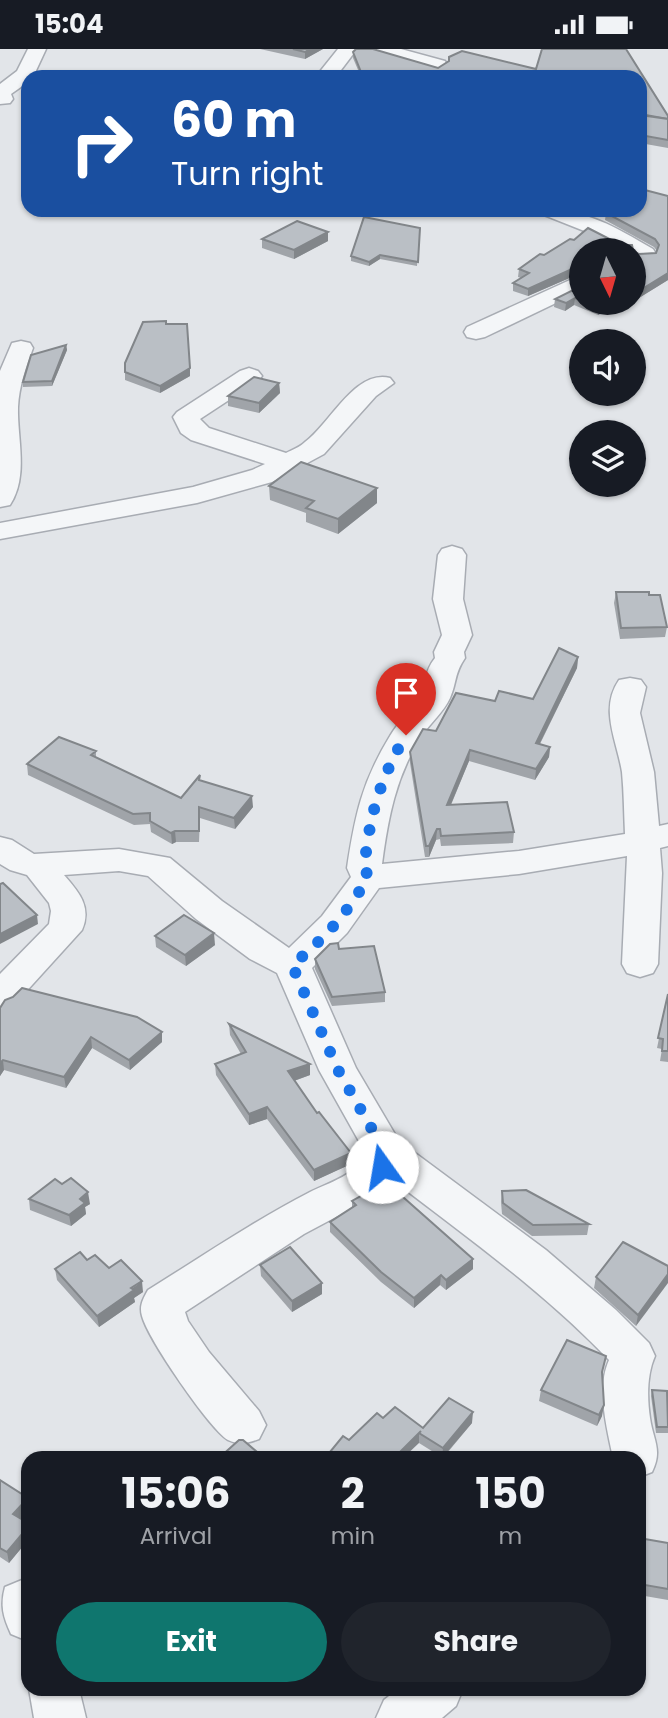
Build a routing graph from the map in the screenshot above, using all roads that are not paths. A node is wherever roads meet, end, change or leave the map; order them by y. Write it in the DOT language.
graph roads {
  1 [pos="37,49"];
  2 [pos="348,49"];
  3 [pos="380,49"];
  4 [pos="438,65"];
  5 [pos="29,70"];
  6 [pos="332,70"];
  7 [pos="21,81"];
  8 [pos="3,99"];
  9 [pos="570,217"];
  10 [pos="615,238"];
  11 [pos="668,252"];
  12 [pos="646,254"];
  13 [pos="569,288"];
  14 [pos="476,332"];
  15 [pos="21,348"];
  16 [pos="249,376"];
  17 [pos="381,383"];
  18 [pos="290,463"];
  19 [pos="0,499"];
  20 [pos="0,531"];
  21 [pos="452,555"];
  22 [pos="630,687"];
  23 [pos="656,839"];
  24 [pos="0,848"];
  25 [pos="38,866"];
  26 [pos="368,877"];
  27 [pos="640,964"];
  28 [pos="292,965"];
  29 [pos="0,997"];
  30 [pos="385,1152"];
  31 [pos="243,1425"];
  32 [pos="634,1451"];
  33 [pos="55,1696"];
  34 [pos="429,1696"];
  35 [pos="60,1718"];
  36 [pos="402,1718"];
  1 -- 5 [label="street"];
  2 -- 6 [label="street"];
  3 -- 4 [label="street"];
  7 -- 8 [label="street"];
  9 -- 10 [label="street"];
  11 -- 12 [label="street"];
  13 -- 14 [label="street"];
  15 -- 19 [label="street"];
  16 -- 18 [label="street"];
  17 -- 18 [label="street"];
  18 -- 20 [label="street"];
  21 -- 26 [label="street"];
  22 -- 23 [label="street"];
  23 -- 26 [label="street"];
  23 -- 27 [label="street"];
  24 -- 25 [label="street"];
  25 -- 28 [label="street"];
  25 -- 29 [label="street"];
  26 -- 28 [label="street"];
  28 -- 30 [label="street"];
  30 -- 31 [label="street"];
  30 -- 32 [label="street"];
  33 -- 35 [label="street"];
  34 -- 36 [label="street"];
}
